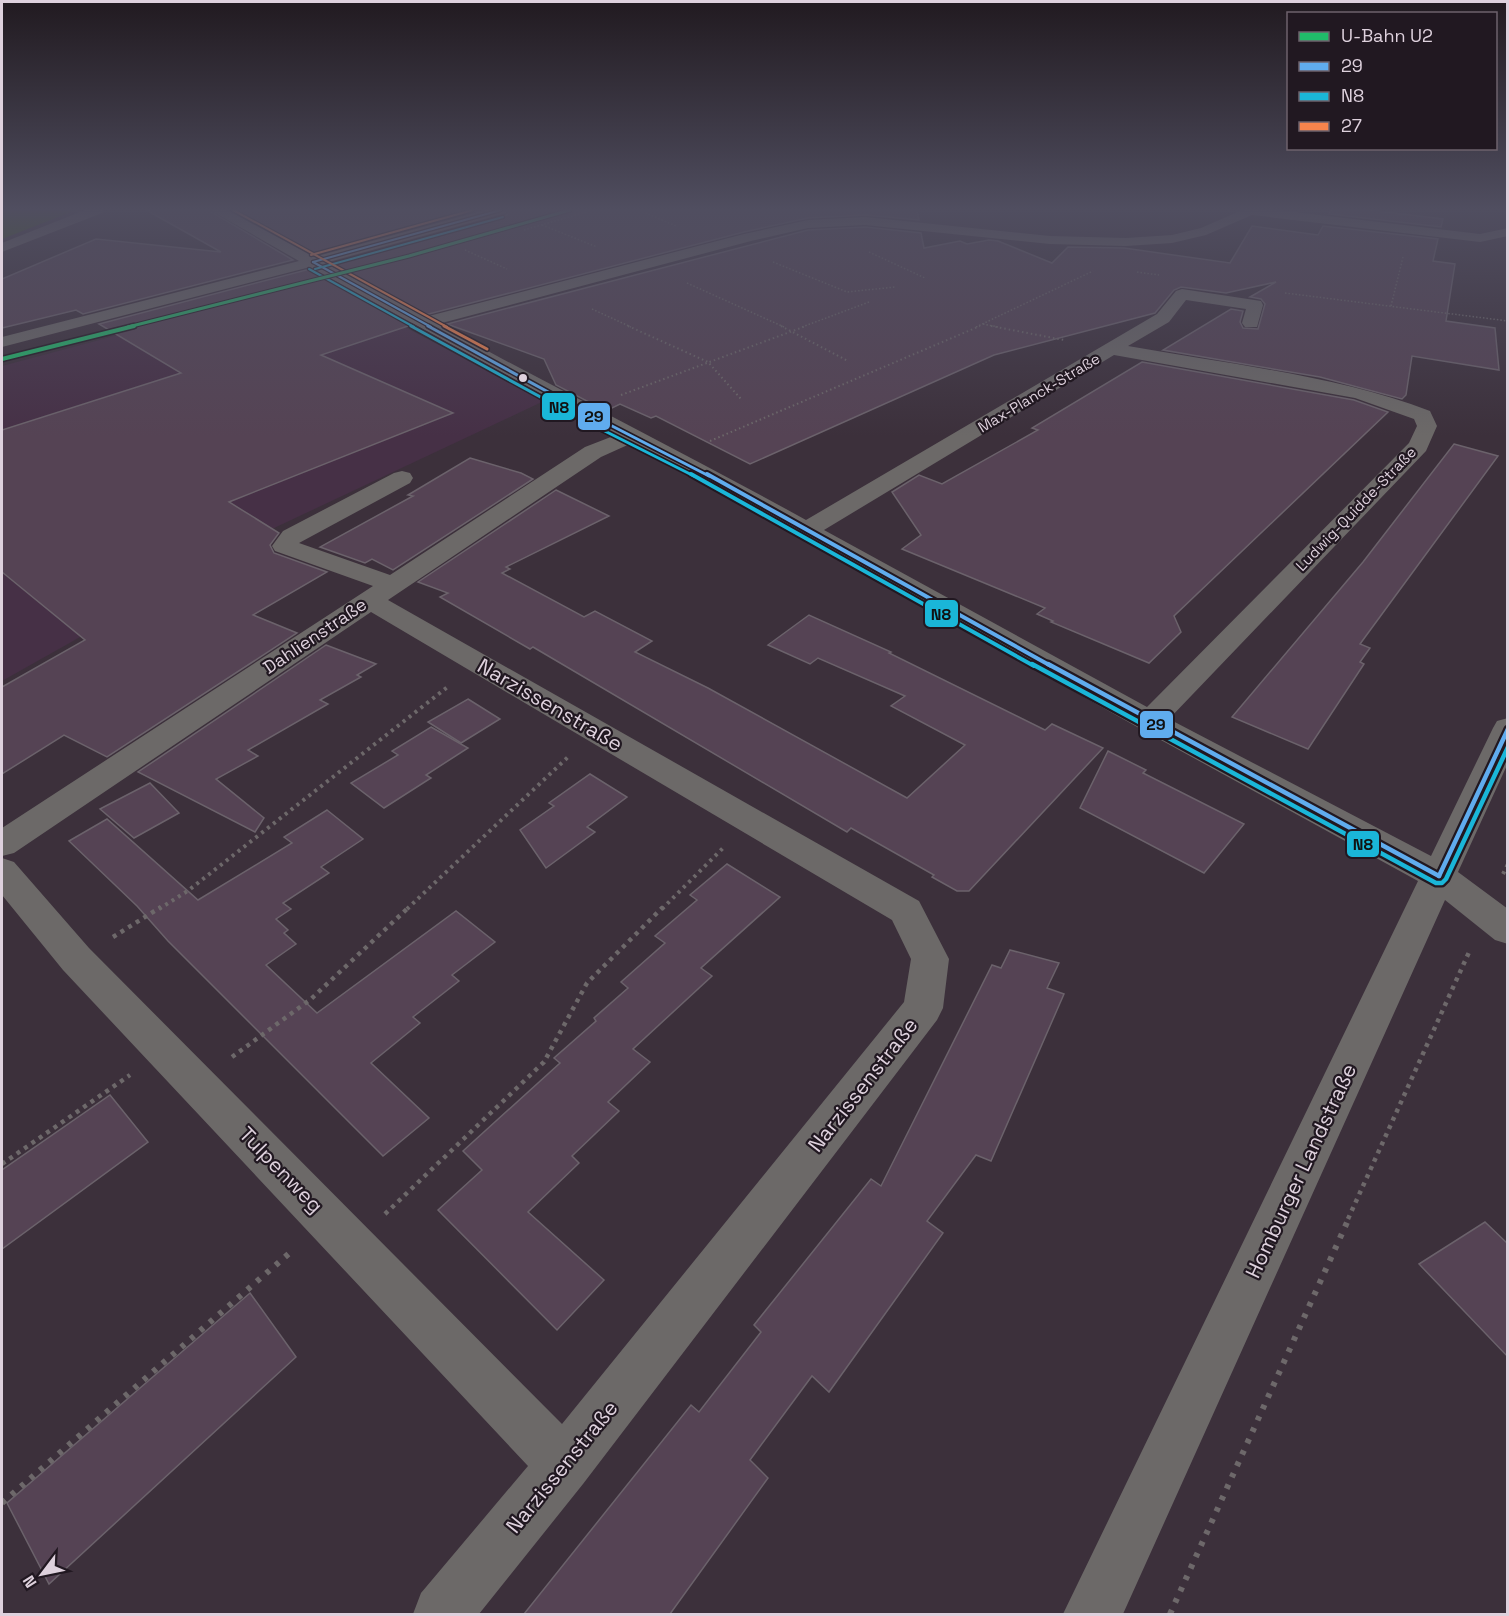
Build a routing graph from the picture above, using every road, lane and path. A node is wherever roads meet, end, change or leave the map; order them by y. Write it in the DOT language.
graph roads {
  1 [pos="222,285"];
  2 [pos="356,285"];
  3 [pos="568,285"];
  4 [pos="691,285"];
  5 [pos="831,285"];
  6 [pos="1064,285"];
  7 [pos="1396,285"];
  8 [pos="894,287"];
  9 [pos="551,290"];
  10 [pos="1275,291"];
  11 [pos="869,302"];
  12 [pos="1391,306"];
  13 [pos="1508,321"];
  14 [pos="424,323"];
  15 [pos="1251,323"];
  16 [pos="982,324"];
  17 [pos="793,331"];
  18 [pos="2,342"];
  19 [pos="1112,349"];
  20 [pos="708,362"];
  21 [pos="848,362"];
  22 [pos="741,399"];
  23 [pos="581,410"];
  24 [pos="632,436"];
  25 [pos="674,456"];
  26 [pos="402,478"];
  27 [pos="808,529"];
  28 [pos="381,592"];
  29 [pos="478,663"];
  30 [pos="1149,721"];
  31 [pos="1508,728"];
  32 [pos="595,732"];
  33 [pos="752,820"];
  34 [pos="2,844"];
  35 [pos="2,871"];
  36 [pos="1439,876"];
  37 [pos="1497,922"];
  38 [pos="76,959"];
  39 [pos="165,1051"];
  40 [pos="197,1083"];
  41 [pos="2,1164"];
  42 [pos="340,1233"];
  43 [pos="564,1465"];
  44 [pos="2,1503"];
  45 [pos="442,1614"];
  46 [pos="1093,1614"];
  47 [pos="1170,1614"];
  1 -- 18 [label="street"];
  2 -- 14 [label="street"];
  3 -- 9 [label="street"];
  4 -- 17 [label="path"];
  5 -- 8 [label="path"];
  6 -- 16 [label="path"];
  7 -- 12 [label="path"];
  9 -- 14 [label="street"];
  9 -- 20 [label="path"];
  10 -- 12 [label="path"];
  11 -- 17 [label="path"];
  12 -- 13 [label="path"];
  14 -- 23 [label="street"];
  15 -- 19 [label="street, Max-Planck-Straße"];
  16 -- 19 [label="path"];
  16 -- 25 [label="path"];
  17 -- 20 [label="path"];
  17 -- 21 [label="path"];
  19 -- 27 [label="street, Max-Planck-Straße"];
  19 -- 30 [label="street, Ludwig-Quidde-Straße"];
  20 -- 22 [label="path"];
  20 -- 23 [label="path"];
  23 -- 24 [label="street"];
  24 -- 25 [label="street"];
  24 -- 28 [label="street, Dahlienstraße"];
  25 -- 27 [label="street"];
  26 -- 28 [label="street, Narzissenstraße"];
  27 -- 30 [label="street"];
  28 -- 29 [label="street, Narzissenstraße"];
  28 -- 34 [label="street, Dahlienstraße"];
  29 -- 32 [label="street, Narzissenstraße"];
  29 -- 38 [label="path"];
  30 -- 36 [label="street"];
  31 -- 36 [label="street, Homburger Landstraße"];
  32 -- 33 [label="street, Narzissenstraße"];
  32 -- 40 [label="path"];
  33 -- 42 [label="path"];
  33 -- 43 [label="street, Narzissenstraße"];
  35 -- 38 [label="street, Tulpenweg"];
  36 -- 37 [label="street"];
  36 -- 46 [label="street, Homburger Landstraße"];
  37 -- 47 [label="path"];
  38 -- 39 [label="street, Tulpenweg"];
  39 -- 40 [label="street, Tulpenweg"];
  39 -- 41 [label="path"];
  40 -- 42 [label="street, Tulpenweg"];
  42 -- 43 [label="street, Tulpenweg"];
  42 -- 44 [label="path"];
  43 -- 45 [label="street, Narzissenstraße"];
}
